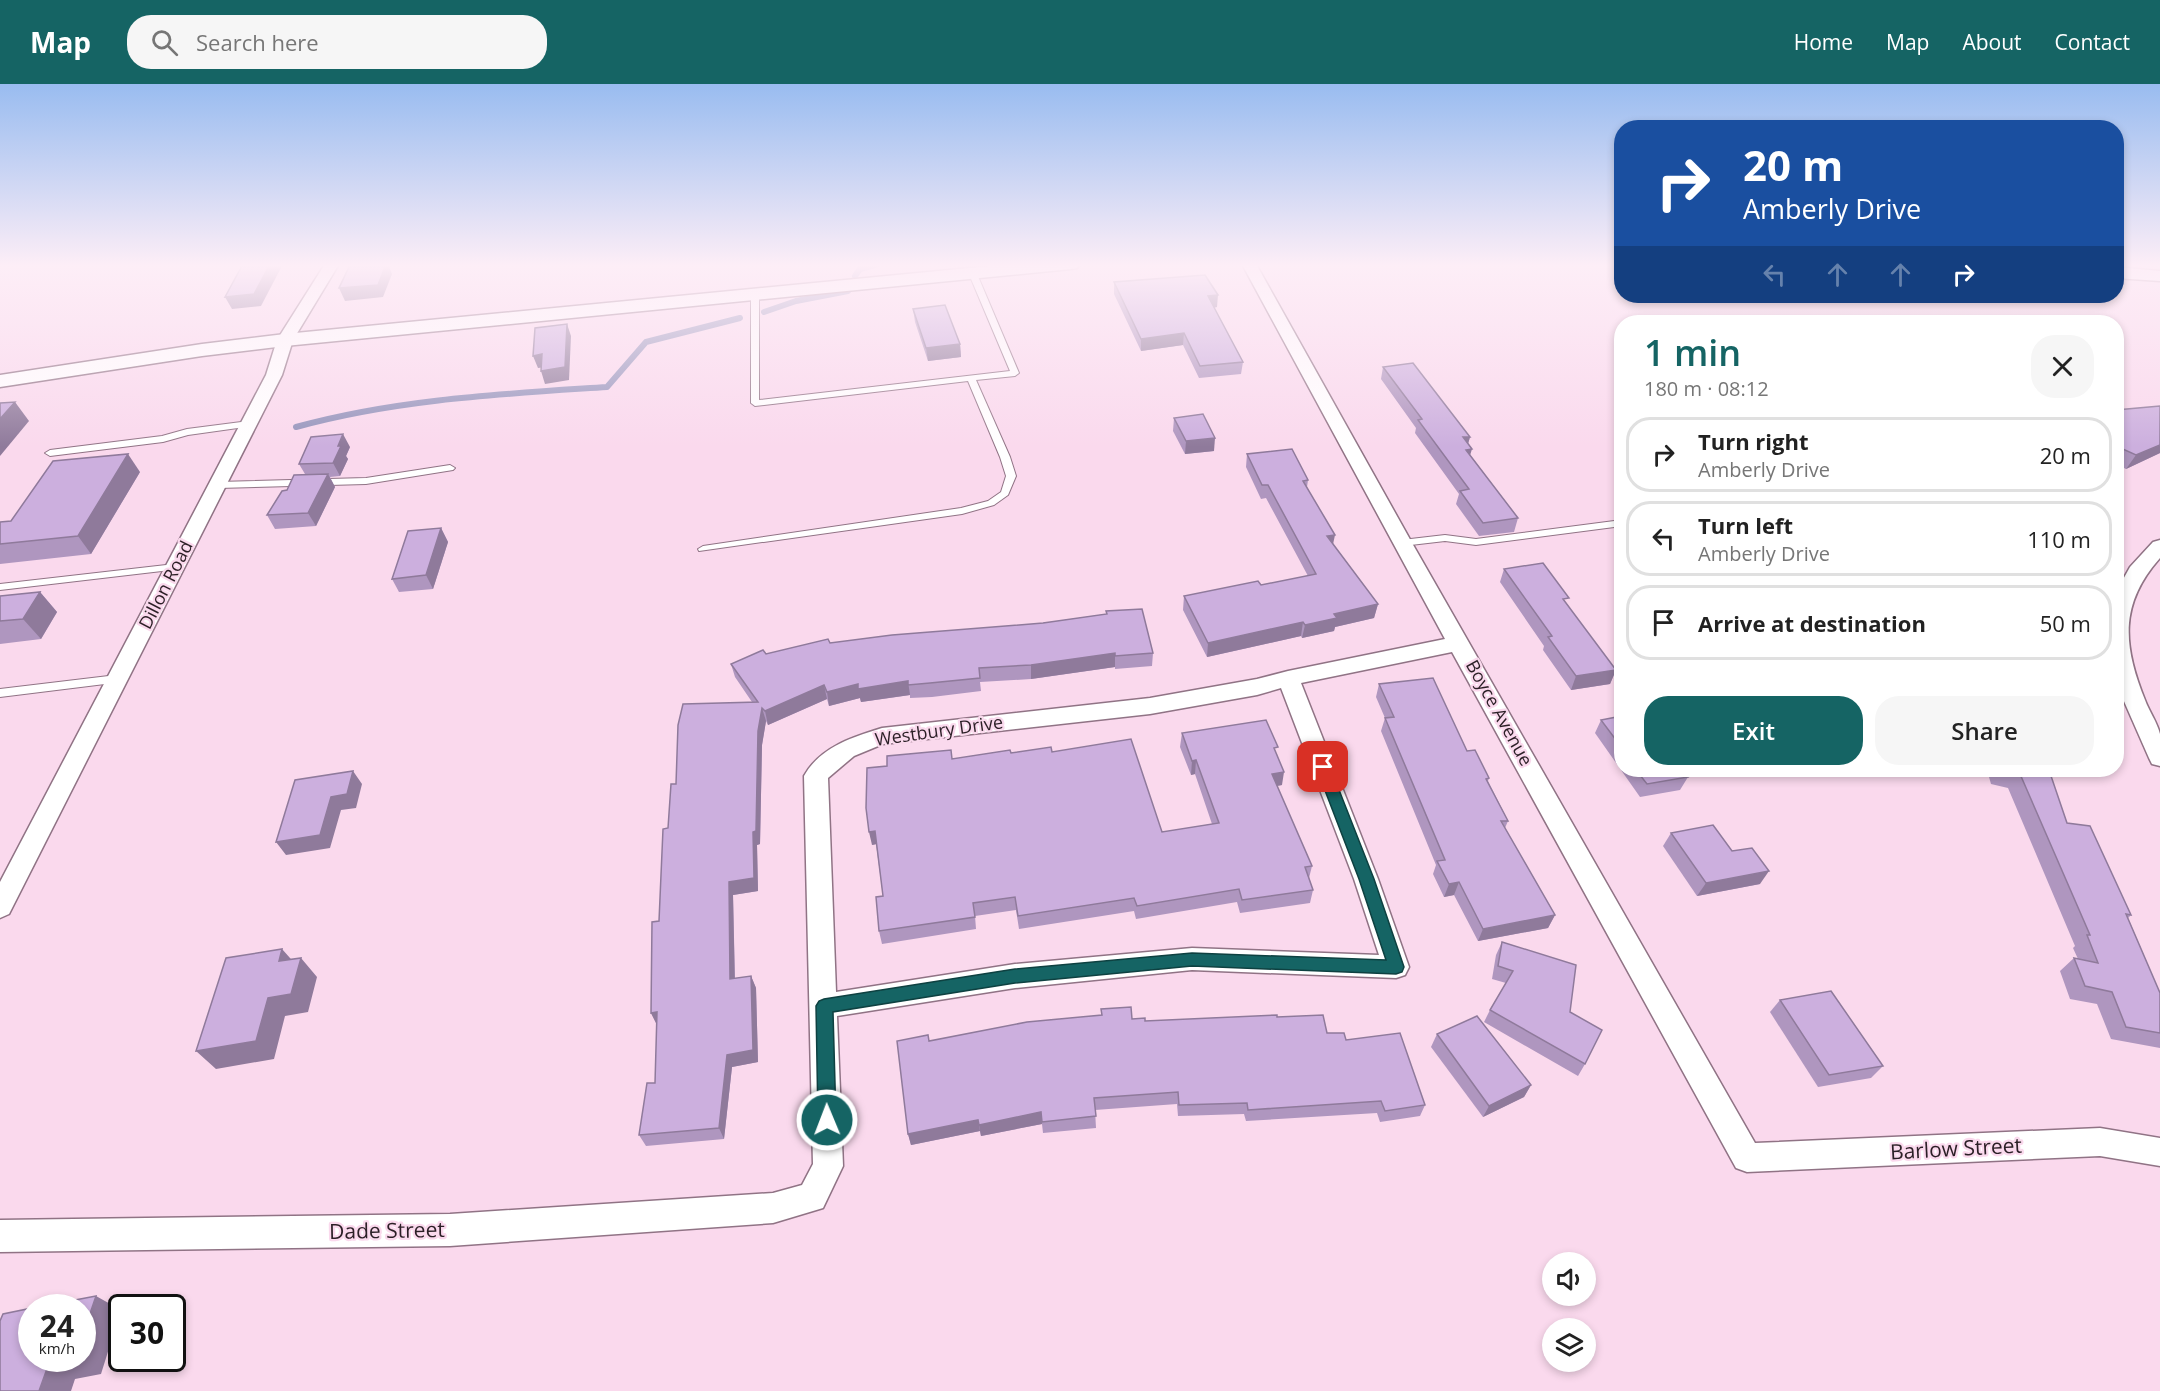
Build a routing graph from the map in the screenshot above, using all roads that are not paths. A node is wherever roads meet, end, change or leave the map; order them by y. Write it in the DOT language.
graph roads {
  1 [pos="294,325"];
  2 [pos="442,325"];
  3 [pos="755,325"];
  4 [pos="995,325"];
  5 [pos="1283,325"];
  6 [pos="285,340"];
  7 [pos="970,378"];
  8 [pos="0,381"];
  9 [pos="249,424"];
  10 [pos="50,453"];
  11 [pos="450,468"];
  12 [pos="218,485"];
  13 [pos="1614,524"];
  14 [pos="1402,543"];
  15 [pos="2160,546"];
  16 [pos="703,549"];
  17 [pos="175,567"];
  18 [pos="0,587"];
  19 [pos="2124,595"];
  20 [pos="1460,643"];
  21 [pos="2124,675"];
  22 [pos="1288,678"];
  23 [pos="117,679"];
  24 [pos="0,693"];
  25 [pos="2160,758"];
  26 [pos="8,878"];
  27 [pos="0,907"];
  28 [pos="824,1006"];
  29 [pos="2160,1152"];
  30 [pos="1751,1158"];
  31 [pos="773,1208"];
  32 [pos="0,1236"];
  1 -- 6 [label="street, Dillon Road"];
  2 -- 6 [label="street"];
  3 -- 7 [label="lane"];
  4 -- 7 [label="lane"];
  5 -- 14 [label="street, Boyce Avenue"];
  6 -- 8 [label="street"];
  6 -- 9 [label="street, Dillon Road"];
  7 -- 16 [label="lane"];
  9 -- 10 [label="lane"];
  9 -- 12 [label="street, Dillon Road"];
  11 -- 12 [label="lane"];
  12 -- 17 [label="street, Dillon Road"];
  13 -- 14 [label="lane"];
  14 -- 20 [label="street, Boyce Avenue"];
  15 -- 19 [label="street"];
  17 -- 18 [label="lane"];
  17 -- 23 [label="street, Dillon Road"];
  20 -- 22 [label="street, Westbury Drive"];
  20 -- 30 [label="street, Boyce Avenue"];
  21 -- 25 [label="street"];
  22 -- 28 [label="street, Westbury Drive"];
  22 -- 28 [label="street"];
  23 -- 24 [label="lane"];
  23 -- 26 [label="street, Dillon Road"];
  26 -- 27 [label="street, Dillon Road"];
  28 -- 31 [label="street, Westbury Drive"];
  29 -- 30 [label="street, Barlow Street"];
  31 -- 32 [label="street, Dade Street"];
}
